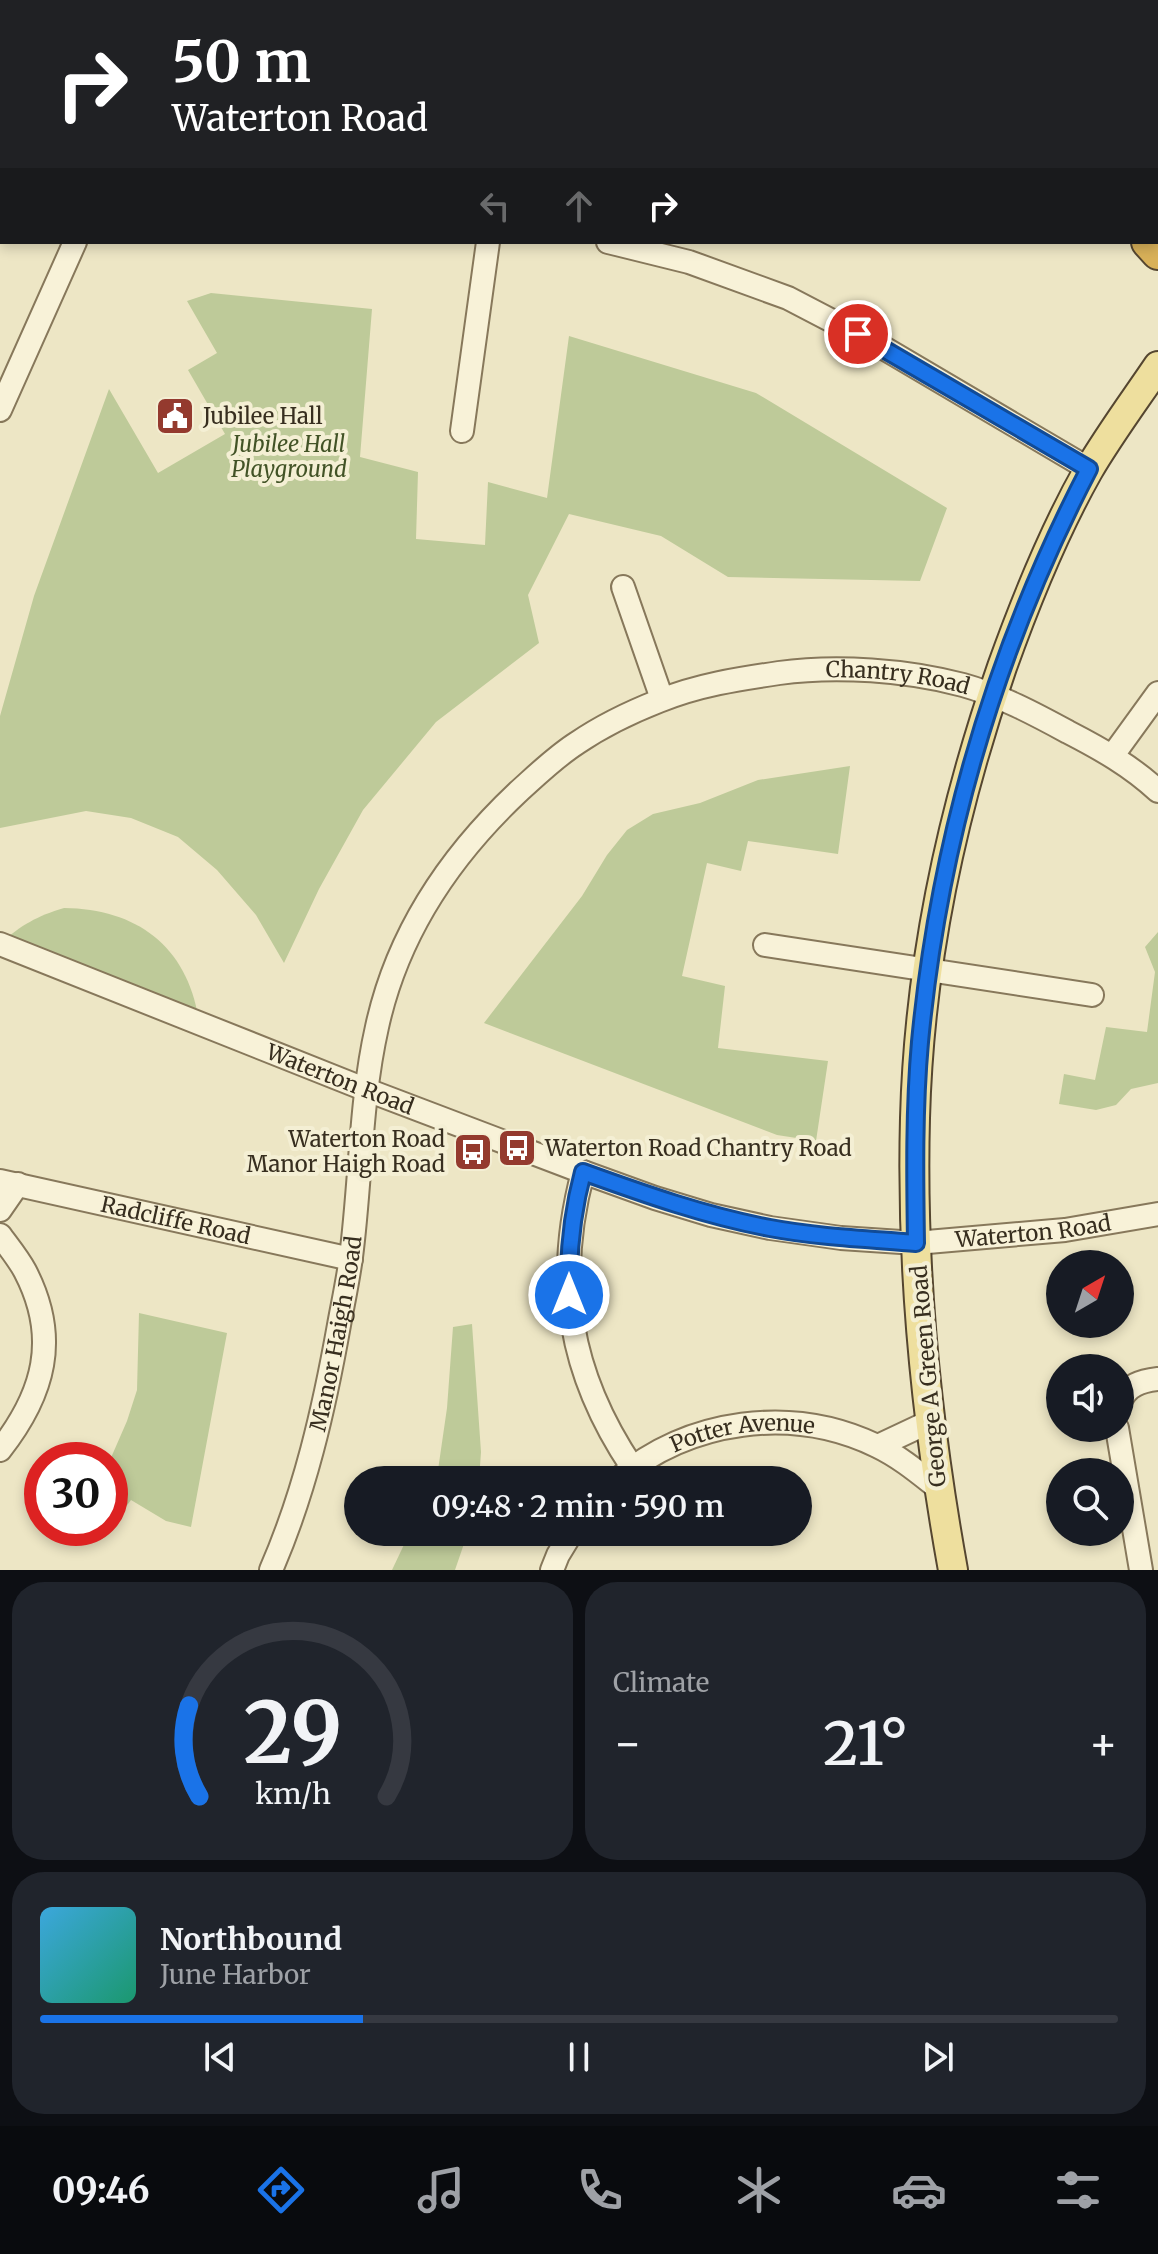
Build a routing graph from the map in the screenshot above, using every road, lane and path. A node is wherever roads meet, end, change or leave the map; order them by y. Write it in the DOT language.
graph roads {
  1 [pos="74,244"];
  2 [pos="488,244"];
  3 [pos="616,244"];
  4 [pos="1158,366"];
  5 [pos="0,410"];
  6 [pos="462,431"];
  7 [pos="1089,469"];
  8 [pos="623,587"];
  9 [pos="1158,693"];
  10 [pos="992,697"];
  11 [pos="662,699"];
  12 [pos="1113,755"];
  13 [pos="1158,791"];
  14 [pos="0,944"];
  15 [pos="765,945"];
  16 [pos="928,971"];
  17 [pos="1092,995"];
  18 [pos="367,1090"];
  19 [pos="583,1172"];
  20 [pos="9,1182"];
  21 [pos="0,1210"];
  22 [pos="1158,1214"];
  23 [pos="0,1235"];
  24 [pos="916,1243"];
  25 [pos="351,1259"];
  26 [pos="1158,1379"];
  27 [pos="1134,1385"];
  28 [pos="929,1422"];
  29 [pos="1119,1442"];
  30 [pos="878,1446"];
  31 [pos="0,1450"];
  32 [pos="622,1466"];
  33 [pos="637,1466"];
  34 [pos="938,1488"];
  35 [pos="563,1546"];
  36 [pos="271,1570"];
  37 [pos="552,1570"];
  38 [pos="953,1570"];
  39 [pos="1141,1570"];
  1 -- 5 [label="street"];
  2 -- 6 [label="street"];
  3 -- 7 [label="street"];
  4 -- 7 [label="main road, George A Green Road"];
  7 -- 10 [label="main road, George A Green Road"];
  8 -- 11 [label="street"];
  9 -- 12 [label="street"];
  10 -- 11 [label="street, Chantry Road"];
  10 -- 12 [label="street, Chantry Road"];
  10 -- 16 [label="main road, George A Green Road"];
  11 -- 18 [label="street, Chantry Road"];
  12 -- 13 [label="street, Chantry Road"];
  14 -- 18 [label="street, Waterton Road"];
  15 -- 16 [label="street"];
  16 -- 17 [label="street"];
  16 -- 24 [label="main road, George A Green Road"];
  18 -- 19 [label="street, Waterton Road"];
  18 -- 25 [label="street, Manor Haigh Road"];
  19 -- 24 [label="street, Waterton Road"];
  19 -- 32 [label="street"];
  20 -- 21 [label="street"];
  20 -- 25 [label="street, Radcliffe Road"];
  22 -- 24 [label="street, Waterton Road"];
  23 -- 31 [label="street"];
  24 -- 28 [label="main road, George A Green Road"];
  25 -- 36 [label="street, Manor Haigh Road"];
  26 -- 27 [label="street"];
  28 -- 30 [label="street"];
  28 -- 34 [label="main road, George A Green Road"];
  29 -- 39 [label="street"];
  30 -- 33 [label="street, Potter Avenue"];
  30 -- 34 [label="street, Potter Avenue"];
  34 -- 38 [label="main road, George A Green Road"];
  35 -- 37 [label="street"];
}
